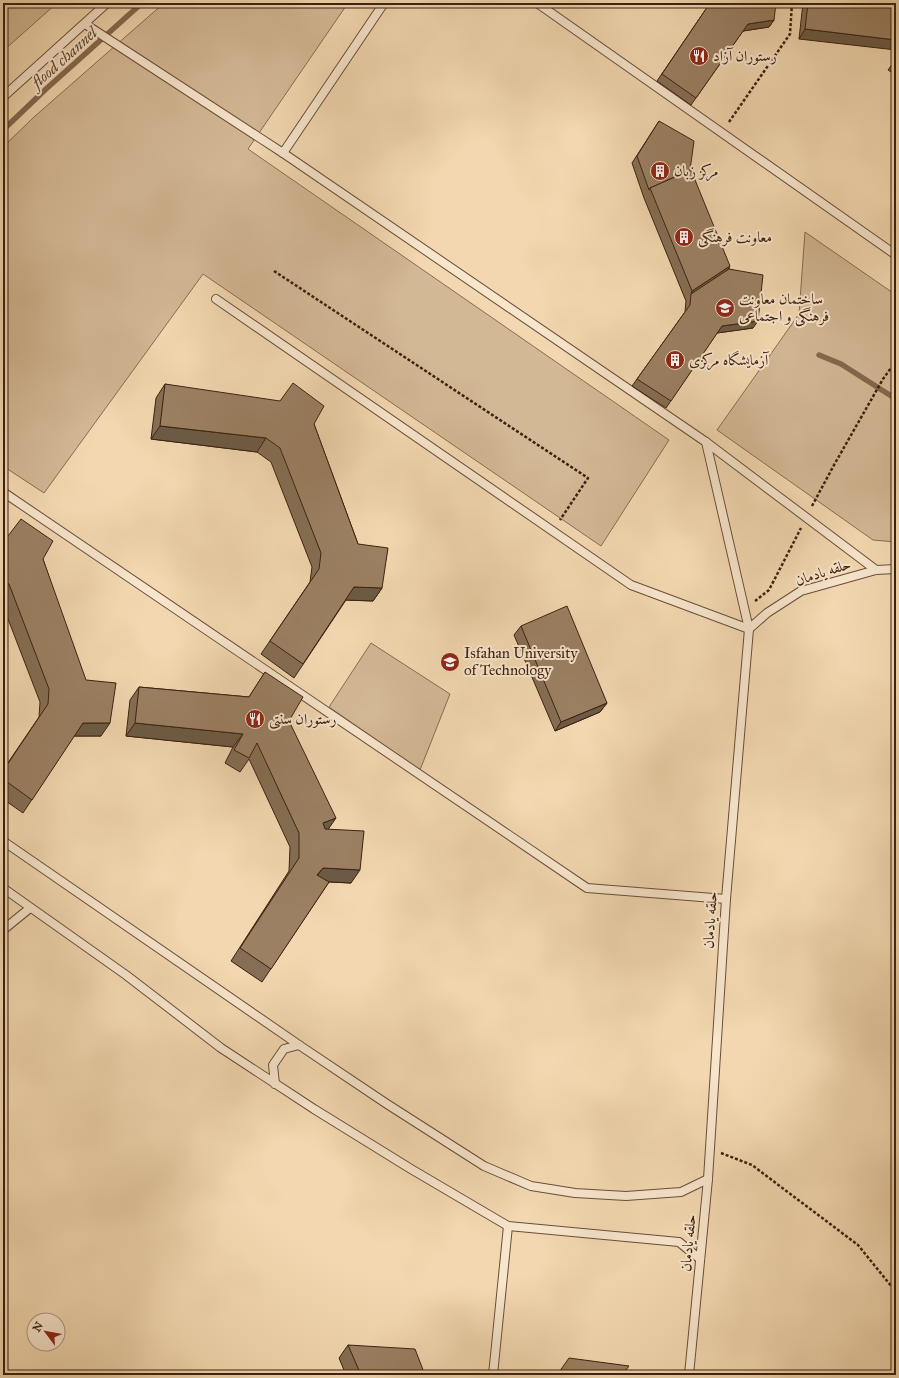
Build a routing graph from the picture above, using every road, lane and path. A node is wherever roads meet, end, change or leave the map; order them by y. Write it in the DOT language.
graph roads {
  1 [pos="107,3"];
  2 [pos="384,3"];
  3 [pos="537,3"];
  4 [pos="792,3"];
  5 [pos="85,24"];
  6 [pos="3,97"];
  7 [pos="722,133"];
  8 [pos="283,153"];
  9 [pos="896,254"];
  10 [pos="274,271"];
  11 [pos="216,299"];
  12 [pos="896,361"];
  13 [pos="864,413"];
  14 [pos="706,442"];
  15 [pos="3,492"];
  16 [pos="553,531"];
  17 [pos="896,569"];
  18 [pos="876,570"];
  19 [pos="749,629"];
  20 [pos="3,841"];
  21 [pos="3,888"];
  22 [pos="726,899"];
  23 [pos="30,908"];
  24 [pos="3,930"];
  25 [pos="299,1045"];
  26 [pos="275,1084"];
  27 [pos="709,1148"];
  28 [pos="708,1179"];
  29 [pos="508,1226"];
  30 [pos="700,1259"];
  31 [pos="896,1292"];
  32 [pos="493,1375"];
  33 [pos="689,1375"];
  1 -- 5 [label="lane"];
  2 -- 8 [label="lane"];
  3 -- 7 [label="lane"];
  4 -- 7 [label="path"];
  5 -- 6 [label="lane"];
  5 -- 8 [label="lane"];
  7 -- 9 [label="lane"];
  8 -- 14 [label="lane"];
  10 -- 16 [label="path"];
  11 -- 16 [label="lane"];
  12 -- 13 [label="path"];
  14 -- 18 [label="lane"];
  14 -- 19 [label="lane"];
  15 -- 22 [label="lane"];
  16 -- 19 [label="lane"];
  17 -- 18 [label="lane, حلقه یادمان"];
  18 -- 19 [label="lane, حلقه یادمان"];
  19 -- 22 [label="lane, حلقه یادمان"];
  20 -- 25 [label="lane"];
  21 -- 23 [label="lane"];
  22 -- 27 [label="lane, حلقه یادمان"];
  23 -- 24 [label="lane"];
  23 -- 26 [label="lane"];
  25 -- 26 [label="lane"];
  25 -- 28 [label="lane"];
  26 -- 29 [label="lane"];
  27 -- 28 [label="lane, حلقه یادمان"];
  27 -- 31 [label="path"];
  28 -- 30 [label="lane, حلقه یادمان"];
  29 -- 30 [label="lane"];
  29 -- 32 [label="lane"];
  30 -- 33 [label="lane, حلقه یادمان"];
}
